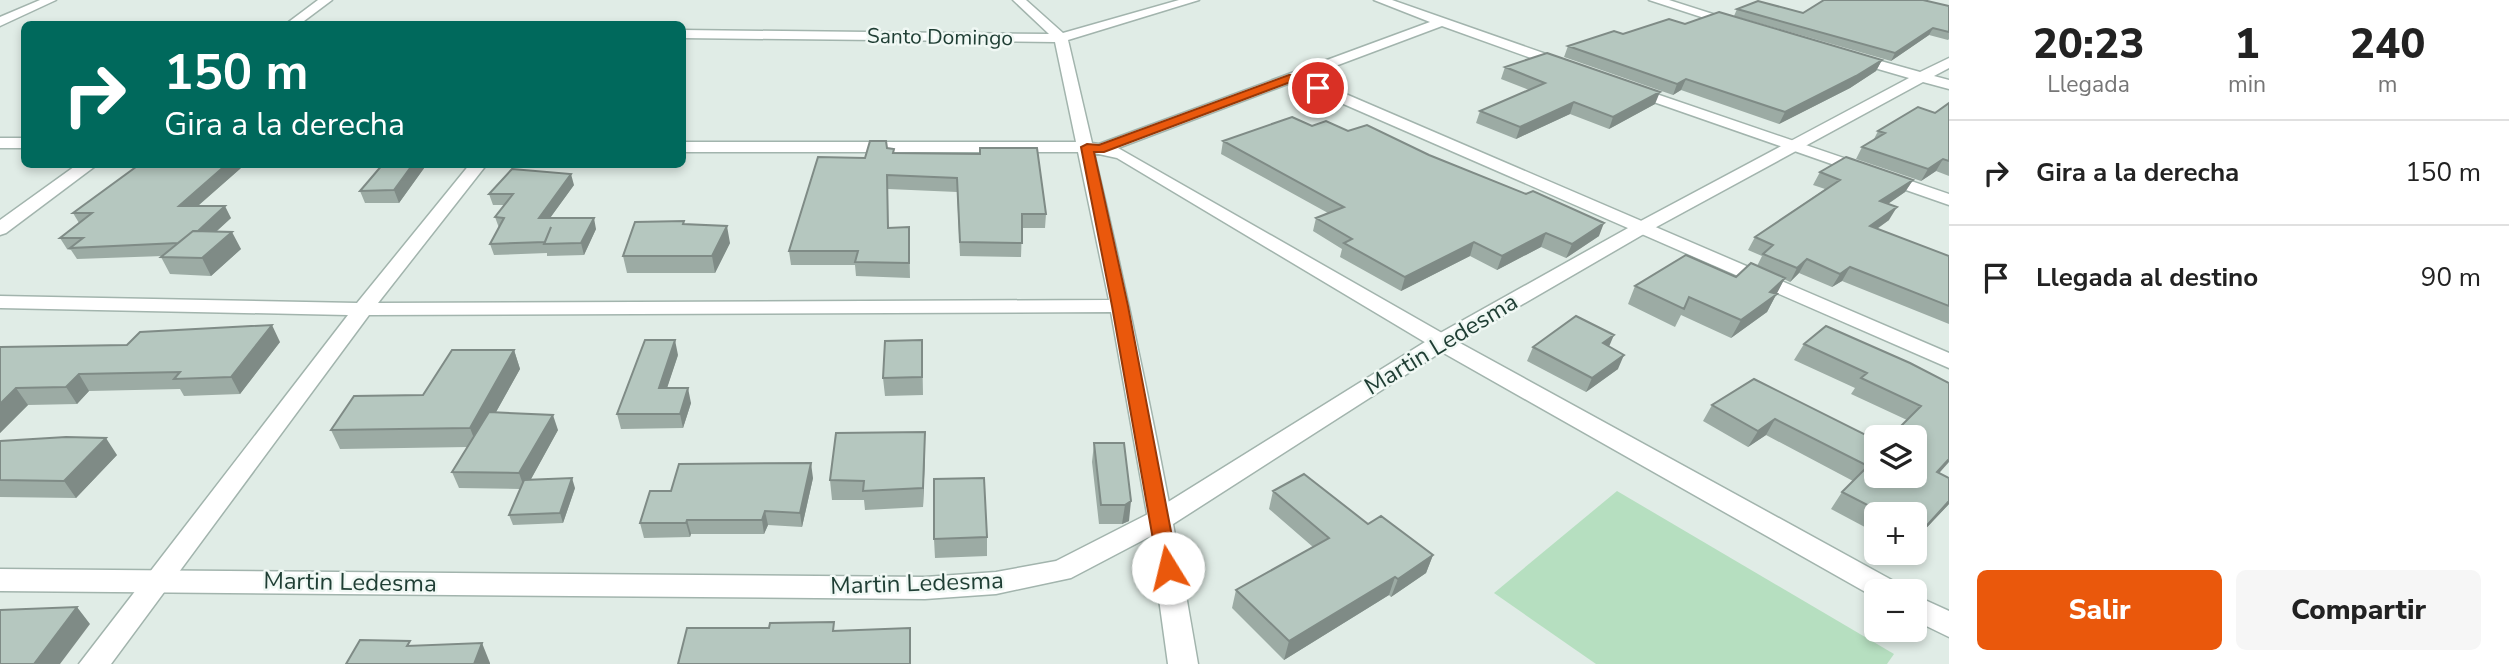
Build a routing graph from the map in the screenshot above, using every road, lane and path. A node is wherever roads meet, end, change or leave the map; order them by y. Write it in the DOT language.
graph roads {
  1 [pos="50,0"];
  2 [pos="326,0"];
  3 [pos="1019,0"];
  4 [pos="1193,0"];
  5 [pos="1380,0"];
  6 [pos="1655,0"];
  7 [pos="296,21"];
  8 [pos="0,22"];
  9 [pos="1442,22"];
  10 [pos="1749,27"];
  11 [pos="686,34"];
  12 [pos="1061,38"];
  13 [pos="1842,54"];
  14 [pos="1949,62"];
  15 [pos="1585,73"];
  16 [pos="1293,77"];
  17 [pos="1922,78"];
  18 [pos="1611,82"];
  19 [pos="1949,85"];
  20 [pos="0,143"];
  21 [pos="21,143"];
  22 [pos="1793,146"];
  23 [pos="686,147"];
  24 [pos="1093,148"];
  25 [pos="84,168"];
  26 [pos="476,168"];
  27 [pos="1949,200"];
  28 [pos="1643,227"];
  29 [pos="0,229"];
  30 [pos="0,302"];
  31 [pos="1120,306"];
  32 [pos="363,309"];
  33 [pos="1441,342"];
  34 [pos="1949,361"];
  35 [pos="1161,519"];
  36 [pos="1865,579"];
  37 [pos="0,580"];
  38 [pos="155,581"];
  39 [pos="1927,613"];
  40 [pos="1949,625"];
  41 [pos="94,664"];
  42 [pos="1183,664"];
  1 -- 8 [label="street"];
  2 -- 7 [label="street"];
  3 -- 12 [label="street"];
  4 -- 12 [label="street, Santo Domingo"];
  5 -- 9 [label="street"];
  6 -- 10 [label="street"];
  9 -- 15 [label="street"];
  9 -- 16 [label="street"];
  11 -- 12 [label="street, Santo Domingo"];
  12 -- 24 [label="street"];
  13 -- 17 [label="street"];
  14 -- 17 [label="street, Martin Ledesma"];
  16 -- 24 [label="street"];
  16 -- 28 [label="street"];
  17 -- 19 [label="street"];
  17 -- 22 [label="street, Martin Ledesma"];
  18 -- 22 [label="street"];
  20 -- 21 [label="street"];
  22 -- 27 [label="street"];
  22 -- 28 [label="street, Martin Ledesma"];
  23 -- 24 [label="street"];
  24 -- 31 [label="street"];
  24 -- 33 [label="street"];
  25 -- 29 [label="street"];
  26 -- 32 [label="street"];
  28 -- 33 [label="street, Martin Ledesma"];
  28 -- 34 [label="street"];
  30 -- 32 [label="street"];
  31 -- 32 [label="street"];
  31 -- 35 [label="street"];
  32 -- 38 [label="street"];
  33 -- 35 [label="street, Martin Ledesma"];
  33 -- 36 [label="street"];
  35 -- 38 [label="street, Martin Ledesma"];
  35 -- 42 [label="street"];
  37 -- 38 [label="street, Martin Ledesma"];
  38 -- 41 [label="street"];
  39 -- 40 [label="street"];
}
